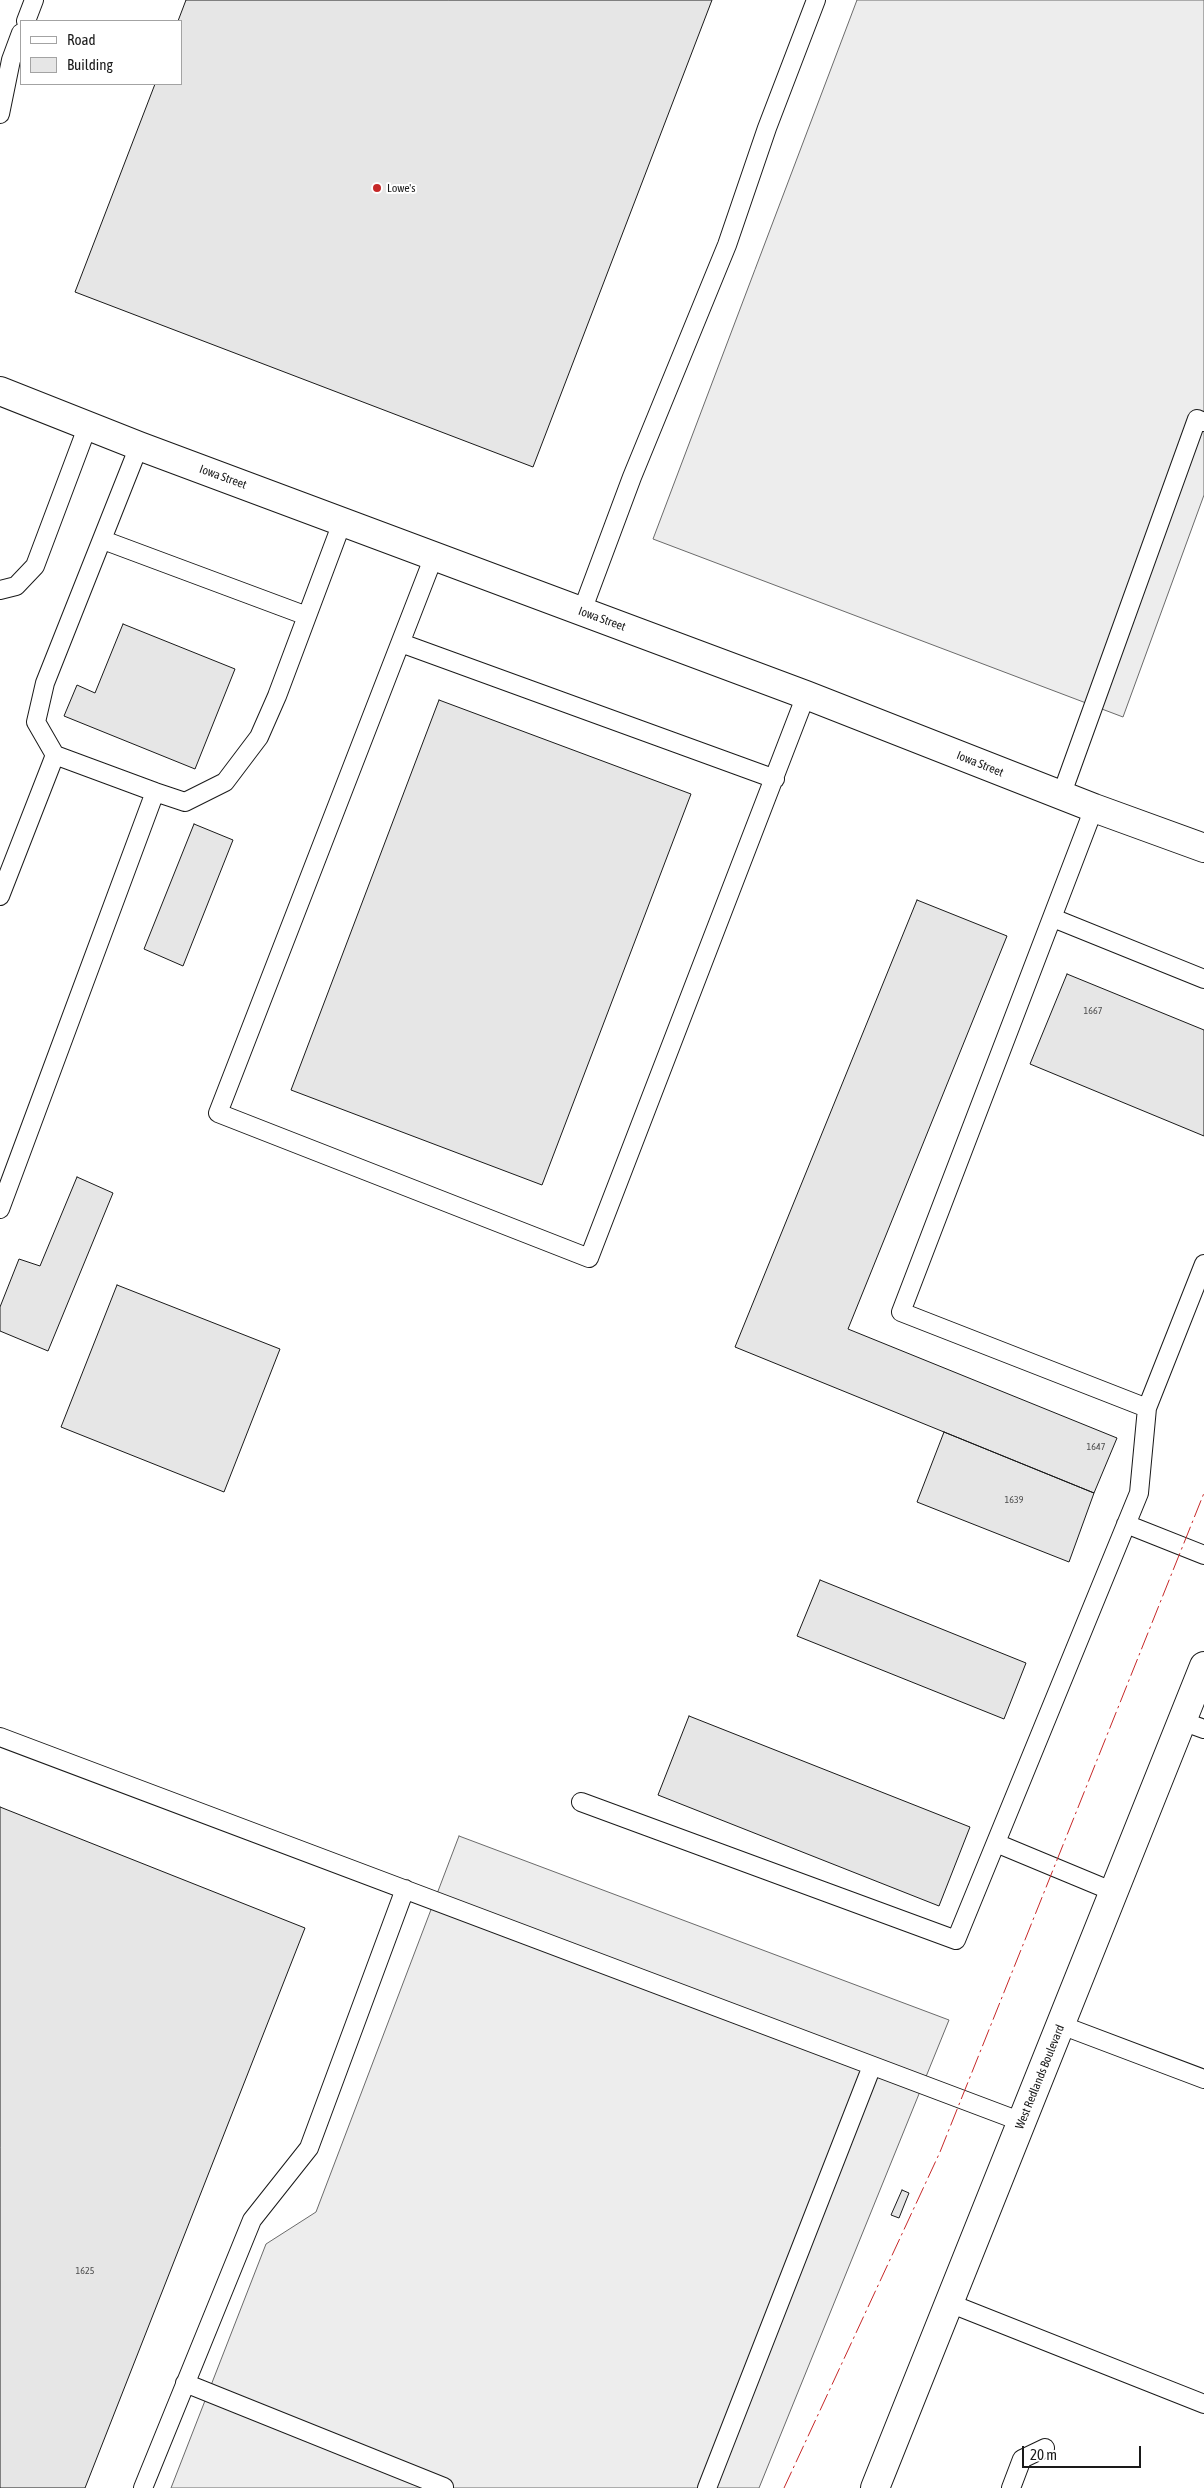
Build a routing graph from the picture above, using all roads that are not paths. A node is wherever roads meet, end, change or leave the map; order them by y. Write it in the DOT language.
graph roads {
  1 [pos="34,0"];
  2 [pos="816,0"];
  3 [pos="26,20"];
  4 [pos="20,36"];
  5 [pos="0,114"];
  6 [pos="0,391"];
  7 [pos="1204,422"];
  8 [pos="88,425"];
  9 [pos="139,446"];
  10 [pos="343,520"];
  11 [pos="103,540"];
  12 [pos="434,556"];
  13 [pos="0,590"];
  14 [pos="582,611"];
  15 [pos="307,616"];
  16 [pos="401,643"];
  17 [pos="806,695"];
  18 [pos="55,755"];
  19 [pos="774,779"];
  20 [pos="155,792"];
  21 [pos="1061,796"];
  22 [pos="1094,808"];
  23 [pos="1204,848"];
  24 [pos="0,896"];
  25 [pos="1053,918"];
  26 [pos="1204,979"];
  27 [pos="0,1209"];
  28 [pos="1204,1264"];
  29 [pos="1148,1408"];
  30 [pos="1126,1524"];
  31 [pos="1204,1555"];
  32 [pos="1204,1666"];
  33 [pos="1193,1725"];
  34 [pos="0,1736"];
  35 [pos="581,1802"];
  36 [pos="996,1843"];
  37 [pos="405,1889"];
  38 [pos="1114,1892"];
  39 [pos="1061,2025"];
  40 [pos="872,2066"];
  41 [pos="1204,2079"];
  42 [pos="1022,2122"];
  43 [pos="949,2303"];
  44 [pos="185,2383"];
  45 [pos="1204,2404"];
  46 [pos="1045,2448"];
  47 [pos="143,2488"];
  48 [pos="445,2488"];
  49 [pos="707,2488"];
  50 [pos="876,2488"];
  51 [pos="1011,2488"];
  1 -- 3 [label="lane"];
  2 -- 14 [label="lane"];
  4 -- 5 [label="lane"];
  6 -- 8 [label="street, Iowa Street"];
  7 -- 21 [label="lane"];
  8 -- 9 [label="street, Iowa Street"];
  8 -- 13 [label="lane"];
  9 -- 10 [label="street, Iowa Street"];
  9 -- 11 [label="lane"];
  10 -- 12 [label="street, Iowa Street"];
  10 -- 15 [label="lane"];
  11 -- 15 [label="lane"];
  11 -- 18 [label="lane"];
  12 -- 14 [label="street, Iowa Street"];
  12 -- 16 [label="lane"];
  14 -- 17 [label="street, Iowa Street"];
  15 -- 20 [label="lane"];
  16 -- 19 [label="lane"];
  16 -- 19 [label="lane"];
  17 -- 19 [label="lane"];
  17 -- 21 [label="street, Iowa Street"];
  18 -- 20 [label="lane"];
  18 -- 24 [label="lane"];
  20 -- 27 [label="lane"];
  21 -- 22 [label="street, Iowa Street"];
  22 -- 23 [label="street, Iowa Street"];
  22 -- 25 [label="lane"];
  25 -- 26 [label="lane"];
  25 -- 29 [label="lane"];
  28 -- 29 [label="lane"];
  29 -- 30 [label="lane"];
  30 -- 31 [label="lane"];
  30 -- 36 [label="lane"];
  32 -- 33 [label="street, West Redlands Boulevard"];
  33 -- 38 [label="street, West Redlands Boulevard"];
  34 -- 37 [label="lane"];
  35 -- 36 [label="lane"];
  36 -- 38 [label="lane"];
  37 -- 40 [label="lane"];
  37 -- 44 [label="lane"];
  38 -- 39 [label="street, West Redlands Boulevard"];
  39 -- 41 [label="lane"];
  39 -- 42 [label="street, West Redlands Boulevard"];
  40 -- 42 [label="lane"];
  40 -- 49 [label="lane"];
  42 -- 43 [label="street, West Redlands Boulevard"];
  43 -- 45 [label="lane"];
  43 -- 50 [label="street, West Redlands Boulevard"];
  44 -- 47 [label="lane"];
  44 -- 48 [label="lane"];
  46 -- 51 [label="lane"];
}
